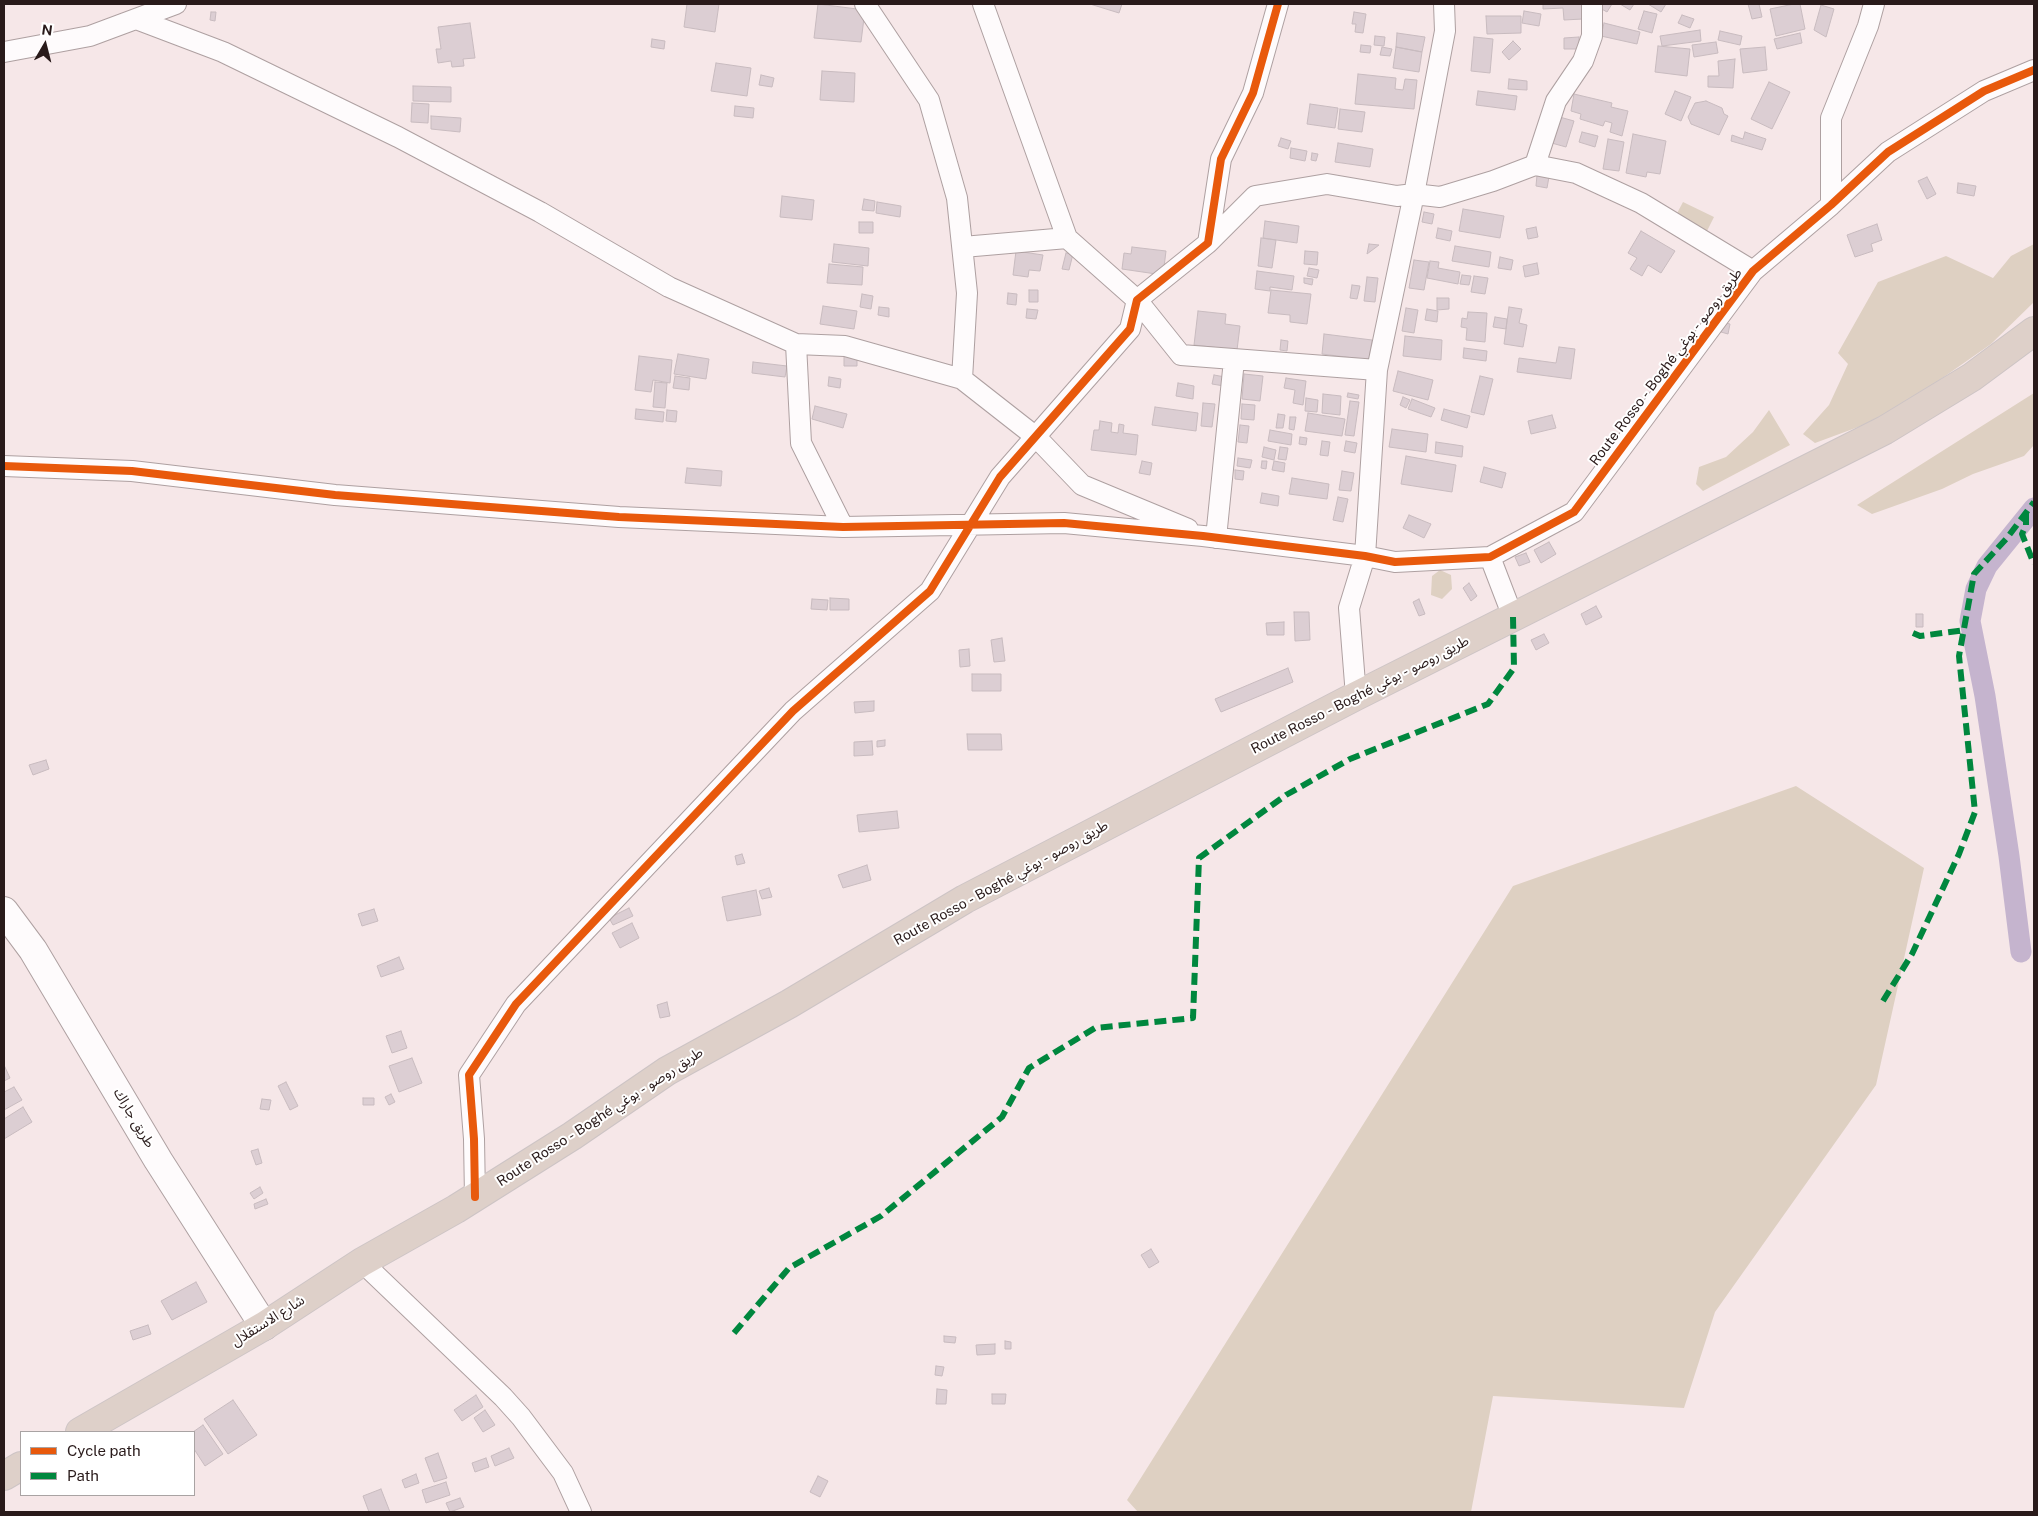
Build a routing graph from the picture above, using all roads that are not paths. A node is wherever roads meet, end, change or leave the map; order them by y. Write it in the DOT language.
graph roads {
  1 [pos="176,4"];
  2 [pos="865,4"];
  3 [pos="983,4"];
  4 [pos="1278,4"];
  5 [pos="1444,4"];
  6 [pos="1592,4"];
  7 [pos="1874,4"];
  8 [pos="136,19"];
  9 [pos="4,52"];
  10 [pos="2030,72"];
  11 [pos="1535,164"];
  12 [pos="1414,194"];
  13 [pos="1831,206"];
  14 [pos="1066,238"];
  15 [pos="1208,244"];
  16 [pos="963,247"];
  17 [pos="1753,271"];
  18 [pos="1137,300"];
  19 [pos="2034,331"];
  20 [pos="796,344"];
  21 [pos="1234,360"];
  22 [pos="1377,370"];
  23 [pos="962,379"];
  24 [pos="1036,437"];
  25 [pos="4,466"];
  26 [pos="971,525"];
  27 [pos="843,527"];
  28 [pos="1210,537"];
  29 [pos="1365,556"];
  30 [pos="1490,557"];
  31 [pos="1513,617"];
  32 [pos="1356,696"];
  33 [pos="4,911"];
  34 [pos="465,1203"];
  35 [pos="362,1262"];
  36 [pos="264,1326"];
  37 [pos="82,1431"];
  38 [pos="20,1467"];
  39 [pos="4,1476"];
  40 [pos="581,1512"];
  1 -- 8 [label="street"];
  2 -- 16 [label="street"];
  3 -- 14 [label="street"];
  4 -- 15 [label="street"];
  5 -- 12 [label="street"];
  6 -- 11 [label="street"];
  7 -- 13 [label="street"];
  8 -- 9 [label="street"];
  8 -- 20 [label="street"];
  10 -- 13 [label="street, Route Rosso - Boghé طريق روصو - بوغي"];
  11 -- 12 [label="street"];
  11 -- 17 [label="street"];
  12 -- 15 [label="street"];
  12 -- 22 [label="street"];
  13 -- 17 [label="street, Route Rosso - Boghé طريق روصو - بوغي"];
  14 -- 16 [label="street"];
  14 -- 18 [label="street"];
  15 -- 18 [label="street"];
  16 -- 23 [label="street"];
  17 -- 30 [label="street, Route Rosso - Boghé طريق روصو - بوغي"];
  18 -- 21 [label="street"];
  18 -- 24 [label="street"];
  19 -- 31 [label="highway, Route Rosso - Boghé طريق روصو - بوغي"];
  20 -- 23 [label="street"];
  20 -- 27 [label="street"];
  21 -- 22 [label="street"];
  21 -- 28 [label="street"];
  22 -- 29 [label="street"];
  23 -- 24 [label="street"];
  24 -- 26 [label="street"];
  24 -- 28 [label="street"];
  25 -- 27 [label="street"];
  26 -- 27 [label="street"];
  26 -- 28 [label="street"];
  26 -- 34 [label="street"];
  28 -- 29 [label="street"];
  29 -- 30 [label="street"];
  29 -- 32 [label="street"];
  30 -- 31 [label="street"];
  31 -- 32 [label="highway, Route Rosso - Boghé طريق روصو - بوغي"];
  32 -- 34 [label="highway, Route Rosso - Boghé طريق روصو - بوغي"];
  33 -- 36 [label="street, طريق جاراك"];
  34 -- 35 [label="highway, شارع الاستقلال"];
  35 -- 36 [label="highway, شارع الاستقلال"];
  35 -- 40 [label="street"];
  36 -- 37 [label="highway, شارع الاستقلال"];
  38 -- 39 [label="highway"];
}
